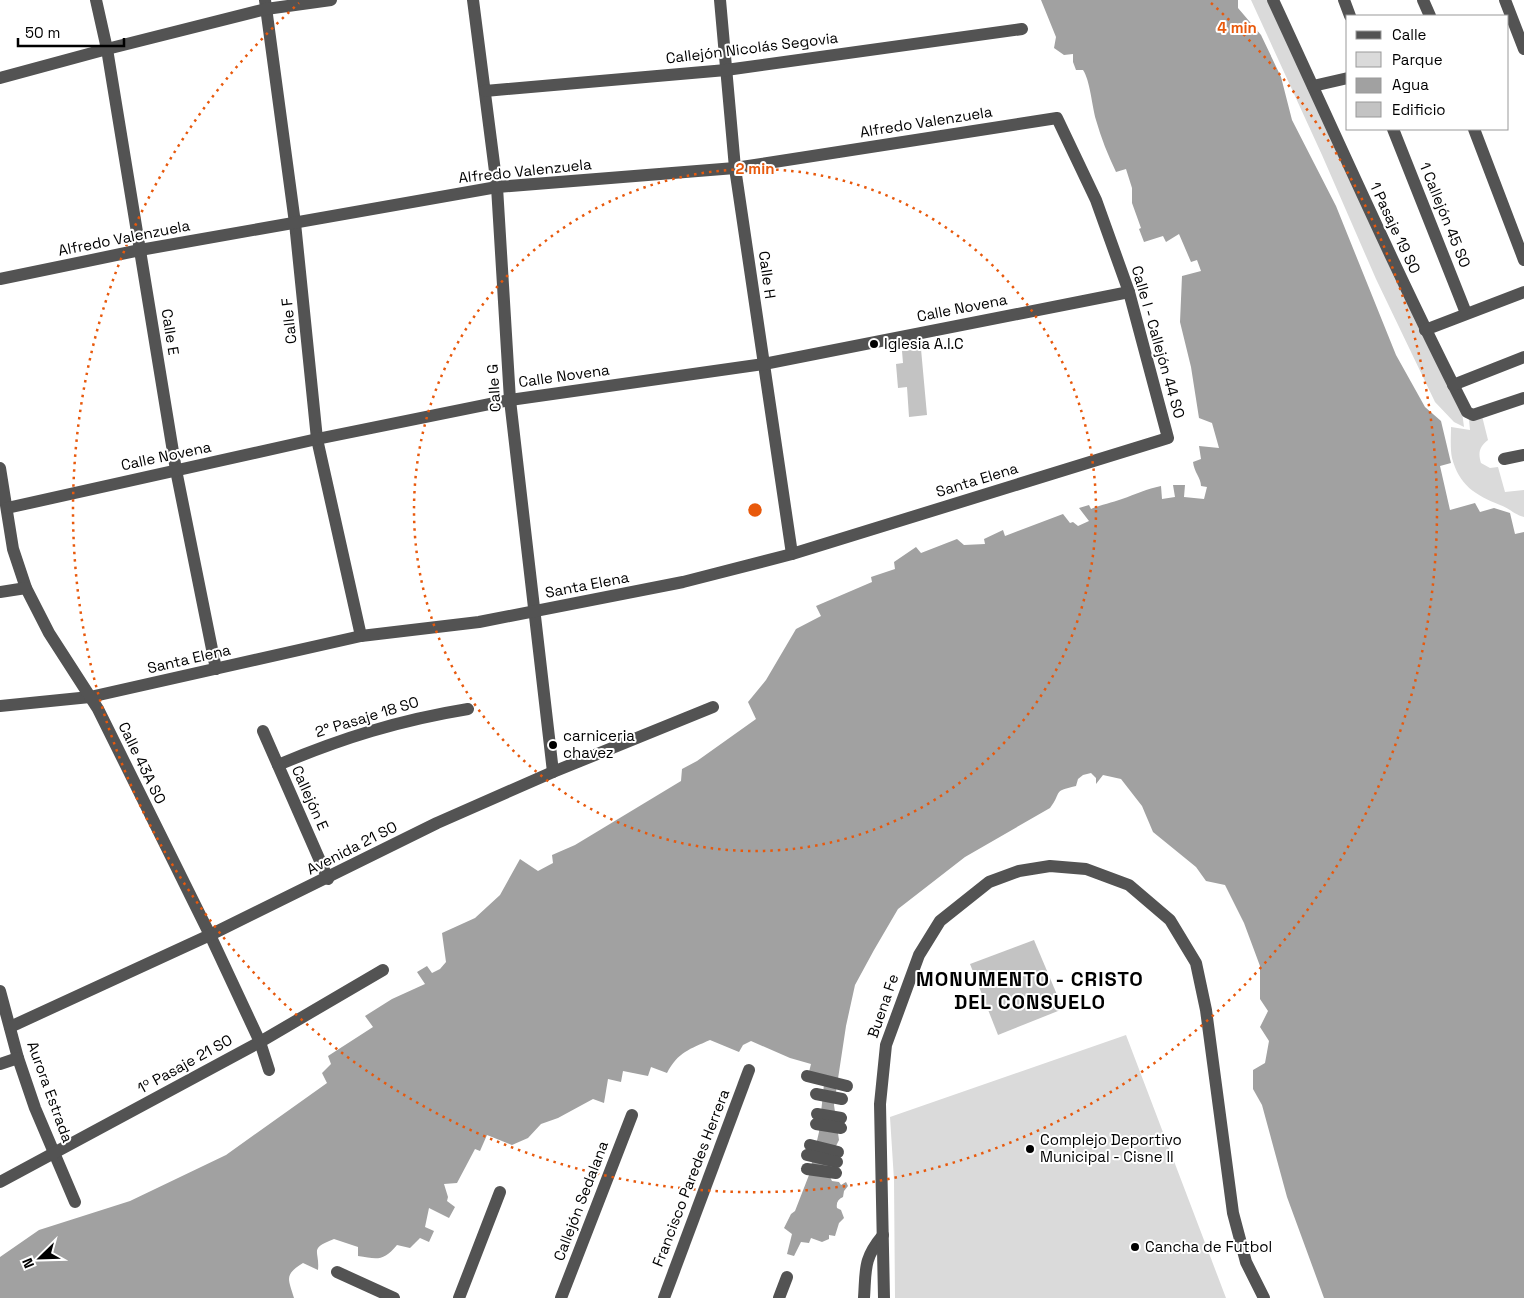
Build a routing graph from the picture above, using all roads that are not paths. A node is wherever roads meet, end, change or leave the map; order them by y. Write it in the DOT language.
graph roads {
  1 [pos="96,0"];
  2 [pos="331,0"];
  3 [pos="473,0"];
  4 [pos="720,0"];
  5 [pos="1273,0"];
  6 [pos="1344,0"];
  7 [pos="1423,0"];
  8 [pos="1505,0"];
  9 [pos="265,5"];
  10 [pos="1350,15"];
  11 [pos="1430,15"];
  12 [pos="1516,28"];
  13 [pos="1022,30"];
  14 [pos="107,49"];
  15 [pos="1524,49"];
  16 [pos="726,70"];
  17 [pos="0,78"];
  18 [pos="1346,78"];
  19 [pos="1313,86"];
  20 [pos="485,91"];
  21 [pos="1057,118"];
  22 [pos="1393,130"];
  23 [pos="1474,130"];
  24 [pos="735,168"];
  25 [pos="497,188"];
  26 [pos="296,222"];
  27 [pos="140,250"];
  28 [pos="1524,260"];
  29 [pos="0,279"];
  30 [pos="1130,292"];
  31 [pos="1524,292"];
  32 [pos="1466,313"];
  33 [pos="1425,330"];
  34 [pos="1524,357"];
  35 [pos="764,364"];
  36 [pos="1453,385"];
  37 [pos="1524,398"];
  38 [pos="510,400"];
  39 [pos="1168,438"];
  40 [pos="317,439"];
  41 [pos="1524,455"];
  42 [pos="1504,460"];
  43 [pos="0,468"];
  44 [pos="176,470"];
  45 [pos="6,508"];
  46 [pos="792,554"];
  47 [pos="26,588"];
  48 [pos="0,592"];
  49 [pos="535,612"];
  50 [pos="361,636"];
  51 [pos="216,670"];
  52 [pos="90,697"];
  53 [pos="0,706"];
  54 [pos="712,707"];
  55 [pos="468,709"];
  56 [pos="263,731"];
  57 [pos="278,765"];
  58 [pos="553,772"];
  59 [pos="328,878"];
  60 [pos="210,935"];
  61 [pos="383,970"];
  62 [pos="0,991"];
  63 [pos="10,1028"];
  64 [pos="260,1042"];
  65 [pos="18,1058"];
  66 [pos="0,1064"];
  67 [pos="269,1070"];
  68 [pos="749,1070"];
  69 [pos="807,1076"];
  70 [pos="847,1086"];
  71 [pos="816,1094"];
  72 [pos="842,1099"];
  73 [pos="632,1115"];
  74 [pos="817,1119"];
  75 [pos="841,1123"];
  76 [pos="808,1150"];
  77 [pos="55,1153"];
  78 [pos="807,1169"];
  79 [pos="0,1182"];
  80 [pos="500,1192"];
  81 [pos="75,1202"];
  82 [pos="883,1236"];
  83 [pos="337,1272"];
  84 [pos="786,1277"];
  85 [pos="394,1298"];
  86 [pos="459,1298"];
  87 [pos="561,1298"];
  88 [pos="664,1298"];
  89 [pos="779,1298"];
  90 [pos="864,1298"];
  91 [pos="884,1298"];
  92 [pos="1264,1298"];
  1 -- 14 [label="street, Calle E"];
  2 -- 9 [label="street"];
  3 -- 20 [label="street, Calle G"];
  4 -- 16 [label="street, Calle H"];
  5 -- 19 [label="street, 1 Pasaje 19 SO"];
  6 -- 10 [label="street"];
  7 -- 11 [label="street"];
  8 -- 12 [label="street"];
  9 -- 14 [label="street"];
  9 -- 26 [label="street, Calle F"];
  12 -- 15 [label="street"];
  13 -- 16 [label="street, Callejón Nicolás Segovia"];
  14 -- 17 [label="street"];
  14 -- 27 [label="street, Calle E"];
  16 -- 20 [label="street, Callejón Nicolás Segovia"];
  16 -- 24 [label="street, Calle H"];
  18 -- 19 [label="street"];
  19 -- 33 [label="street, 1 Pasaje 19 SO"];
  20 -- 25 [label="street, Calle G"];
  21 -- 24 [label="street, Alfredo Valenzuela"];
  21 -- 30 [label="street, Calle I - Callejón 44 SO"];
  22 -- 32 [label="street, 1 Callejón 45 SO"];
  23 -- 28 [label="street"];
  24 -- 25 [label="street, Alfredo Valenzuela"];
  24 -- 35 [label="street, Calle H"];
  25 -- 26 [label="street, Alfredo Valenzuela"];
  25 -- 38 [label="street, Calle G"];
  26 -- 27 [label="street, Alfredo Valenzuela"];
  26 -- 40 [label="street, Calle F"];
  27 -- 29 [label="street, Alfredo Valenzuela"];
  27 -- 44 [label="street, Calle E"];
  30 -- 35 [label="street, Calle Novena"];
  30 -- 39 [label="street, Calle I - Callejón 44 SO"];
  31 -- 32 [label="street"];
  32 -- 33 [label="street"];
  33 -- 36 [label="street, 1 Pasaje 19 SO"];
  34 -- 36 [label="street"];
  35 -- 38 [label="street, Calle Novena"];
  35 -- 46 [label="street, Calle H"];
  36 -- 37 [label="street, 1 Pasaje 19 SO"];
  38 -- 40 [label="street, Calle Novena"];
  38 -- 49 [label="street, Calle G"];
  39 -- 46 [label="street, Santa Elena"];
  40 -- 44 [label="street, Calle Novena"];
  40 -- 50 [label="street, Calle F"];
  41 -- 42 [label="street"];
  43 -- 45 [label="street, Calle 43A SO"];
  44 -- 45 [label="street, Calle Novena"];
  44 -- 51 [label="street, Calle E"];
  45 -- 47 [label="street, Calle 43A SO"];
  46 -- 49 [label="street, Santa Elena"];
  47 -- 48 [label="street"];
  47 -- 52 [label="street, Calle 43A SO"];
  49 -- 50 [label="street, Santa Elena"];
  49 -- 58 [label="street, Calle G"];
  50 -- 51 [label="street, Santa Elena"];
  51 -- 52 [label="street, Santa Elena"];
  52 -- 53 [label="street, Santa Elena"];
  52 -- 60 [label="street, Calle 43A SO"];
  54 -- 58 [label="street, Avenida 21 SO"];
  55 -- 57 [label="street, 2° Pasaje 18 SO"];
  56 -- 57 [label="street, Callejón E"];
  57 -- 59 [label="street, Callejón E"];
  58 -- 59 [label="street, Avenida 21 SO"];
  59 -- 60 [label="street, Avenida 21 SO"];
  60 -- 63 [label="street, Avenida 21 SO"];
  60 -- 64 [label="street, Calle 43A SO"];
  61 -- 64 [label="street, 1º Pasaje 21 SO"];
  62 -- 63 [label="street, Aurora Estrada"];
  63 -- 65 [label="street, Aurora Estrada"];
  64 -- 67 [label="street, Calle 43A SO"];
  64 -- 77 [label="street, 1º Pasaje 21 SO"];
  65 -- 66 [label="street"];
  65 -- 77 [label="street, Aurora Estrada"];
  68 -- 88 [label="street, Francisco Paredes Herrera"];
  69 -- 70 [label="street"];
  71 -- 72 [label="street"];
  73 -- 87 [label="street, Callejón Sedalana"];
  74 -- 75 [label="street"];
  76 -- 78 [label="street"];
  77 -- 79 [label="street, 1º Pasaje 21 SO"];
  77 -- 81 [label="street, Aurora Estrada"];
  80 -- 86 [label="street"];
  82 -- 90 [label="street"];
  82 -- 91 [label="street, Buena Fe"];
  82 -- 92 [label="street, Buena Fe"];
  83 -- 85 [label="street"];
  84 -- 89 [label="street"];
}
